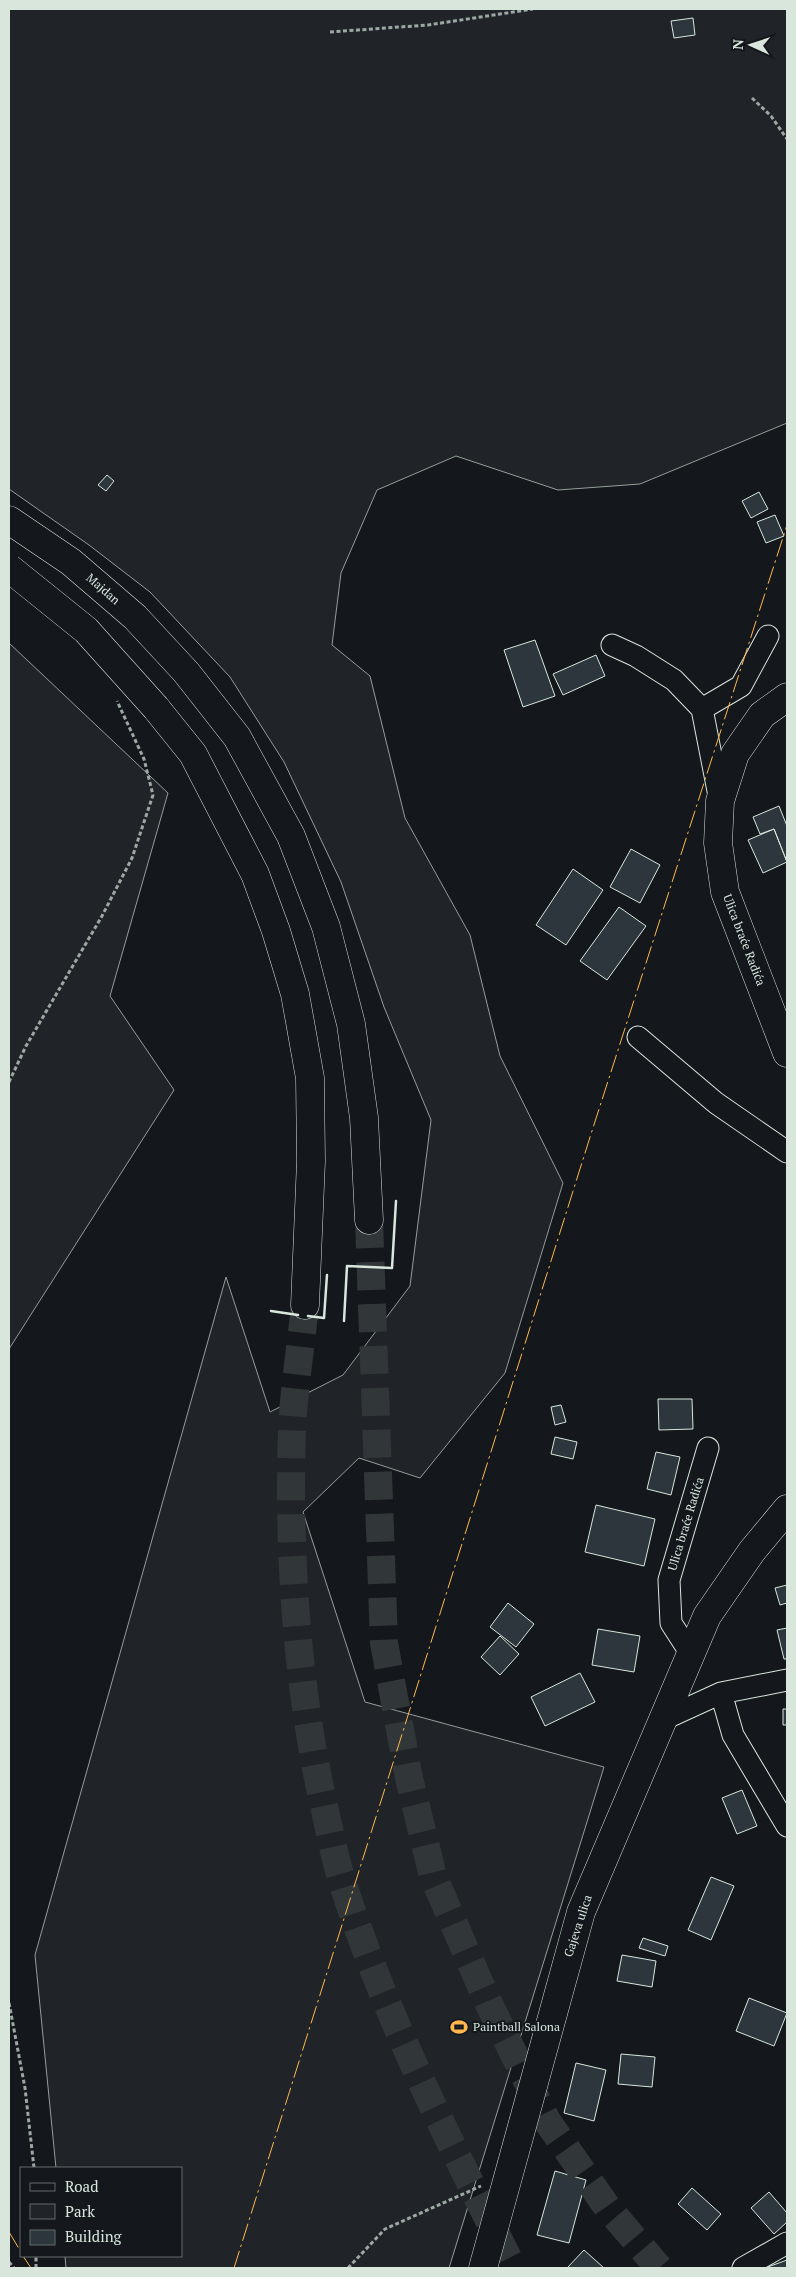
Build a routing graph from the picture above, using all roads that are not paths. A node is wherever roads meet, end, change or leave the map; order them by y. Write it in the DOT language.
graph roads {
  1 [pos="9,520"];
  2 [pos="9,568"];
  3 [pos="768,636"];
  4 [pos="612,645"];
  5 [pos="787,697"];
  6 [pos="702,709"];
  7 [pos="720,801"];
  8 [pos="638,1038"];
  9 [pos="787,1053"];
  10 [pos="787,1152"];
  11 [pos="369,1220"];
  12 [pos="305,1305"];
  13 [pos="708,1448"];
  14 [pos="787,1509"];
  15 [pos="691,1654"];
  16 [pos="787,1680"];
  17 [pos="721,1693"];
  18 [pos="662,1720"];
  19 [pos="787,1826"];
  20 [pos="787,2243"];
  21 [pos="483,2268"];
  22 [pos="743,2268"];
  1 -- 11 [label="main road, Majdan"];
  2 -- 12 [label="main road, bridge"];
  3 -- 6 [label="street"];
  4 -- 6 [label="street"];
  5 -- 7 [label="main road, Ulica braće Radića"];
  6 -- 7 [label="street"];
  7 -- 9 [label="main road, Ulica braće Radića"];
  8 -- 10 [label="street"];
  13 -- 15 [label="street, Ulica braće Radića"];
  14 -- 15 [label="main road"];
  15 -- 18 [label="main road"];
  16 -- 17 [label="street"];
  17 -- 18 [label="street"];
  17 -- 19 [label="street"];
  18 -- 21 [label="main road, Gajeva ulica"];
  20 -- 22 [label="street"];
}
